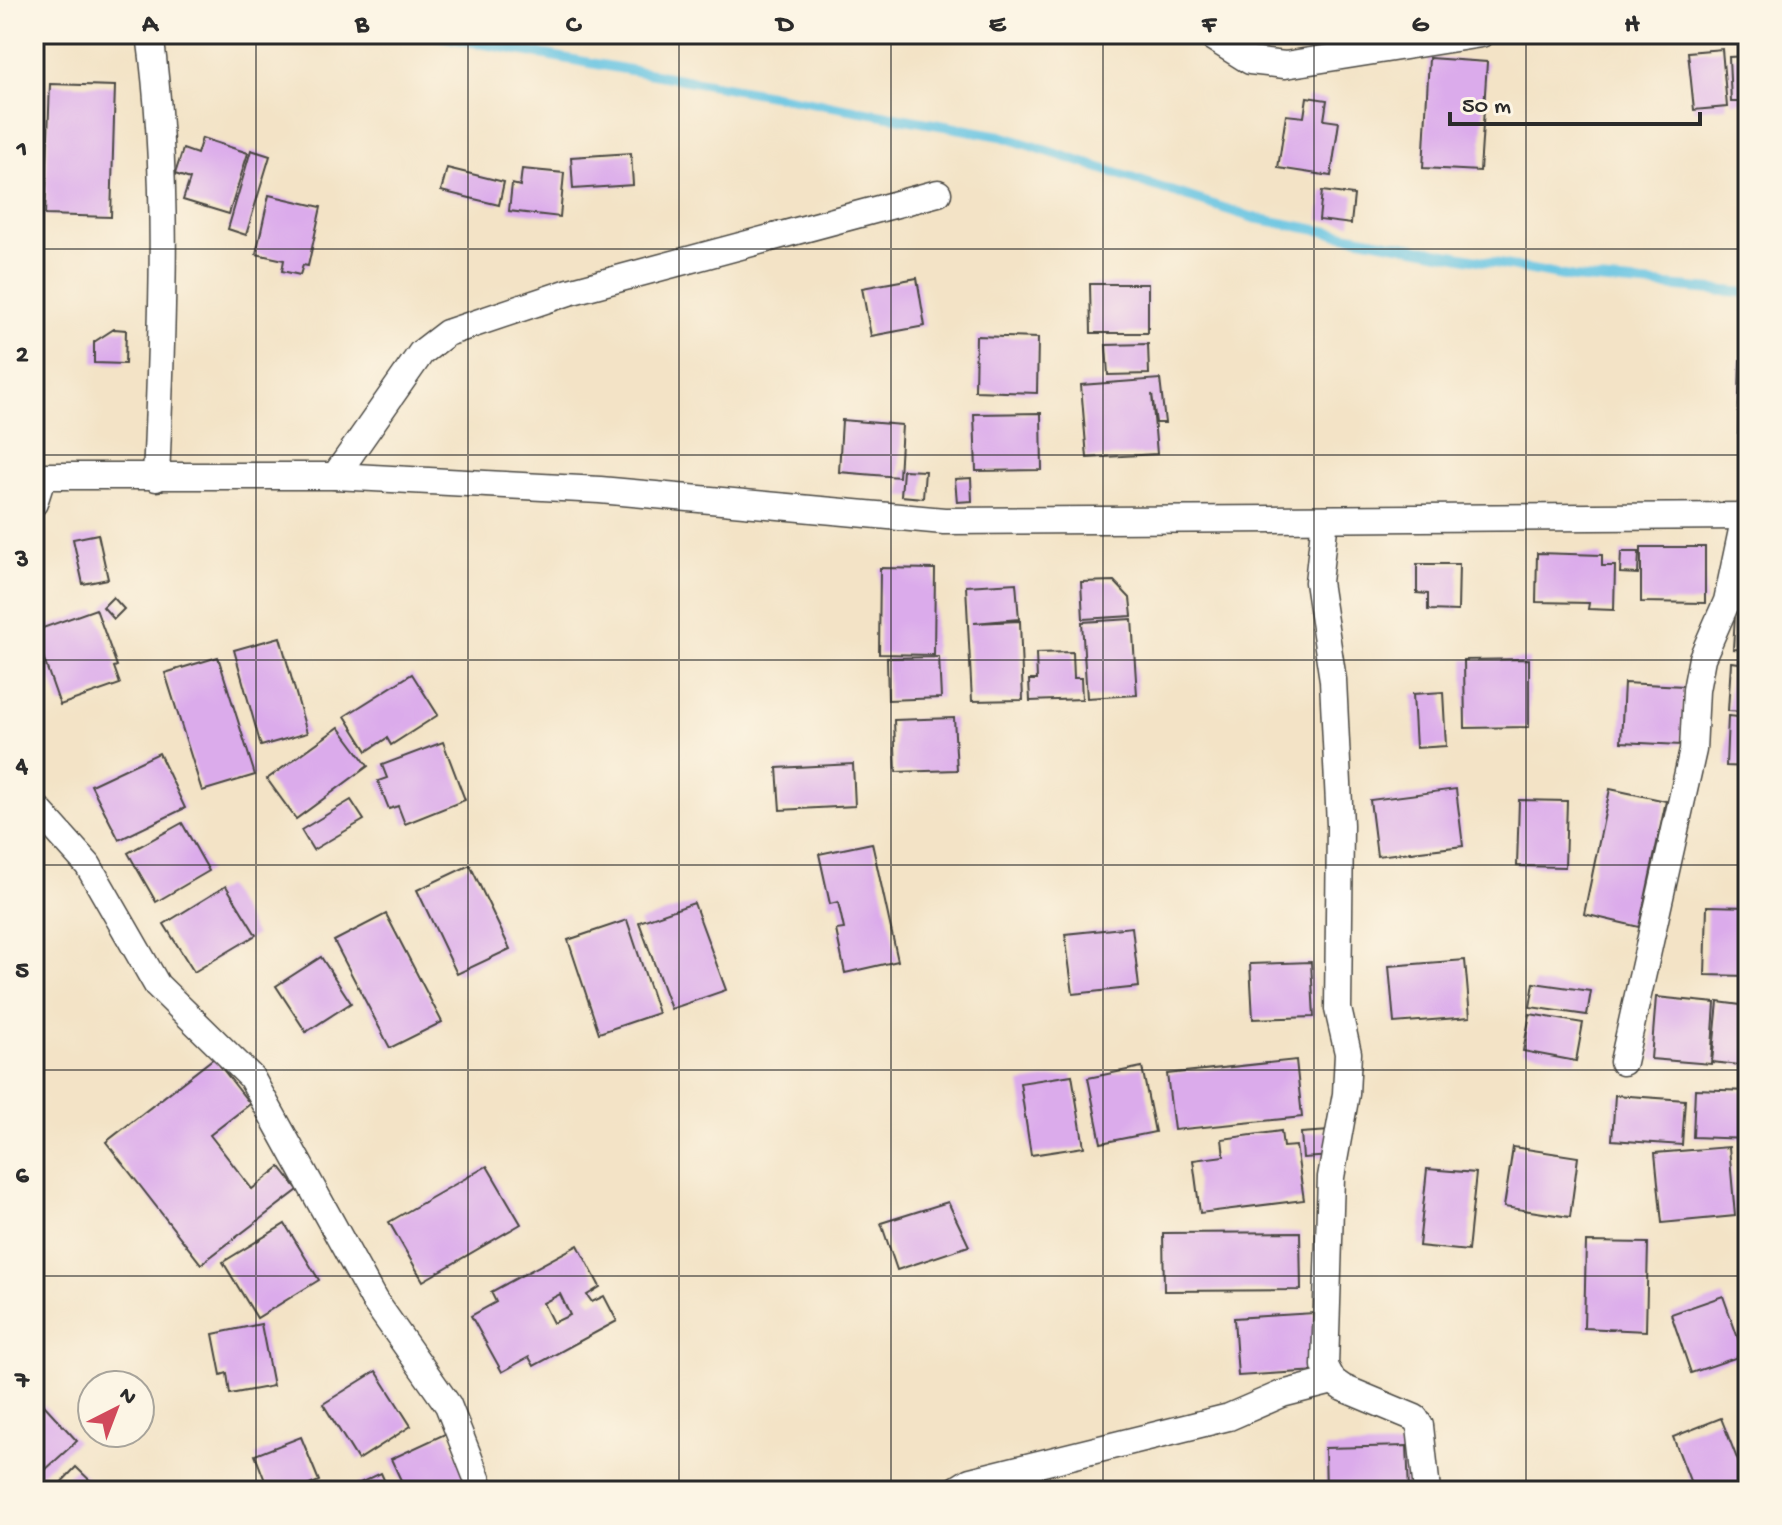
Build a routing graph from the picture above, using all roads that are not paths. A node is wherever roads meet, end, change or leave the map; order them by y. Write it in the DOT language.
graph roads {
  1 [pos="150,34"];
  2 [pos="1207,34"];
  3 [pos="1481,34"];
  4 [pos="938,193"];
  5 [pos="335,476"];
  6 [pos="156,478"];
  7 [pos="37,486"];
  8 [pos="1747,516"];
  9 [pos="1325,519"];
  10 [pos="34,805"];
  11 [pos="1623,1062"];
  12 [pos="1333,1381"];
  13 [pos="482,1491"];
  14 [pos="954,1491"];
  15 [pos="1427,1491"];
  1 -- 6 [label="street"];
  2 -- 3 [label="street"];
  4 -- 5 [label="street"];
  5 -- 6 [label="street"];
  5 -- 9 [label="street"];
  6 -- 7 [label="street"];
  8 -- 9 [label="street"];
  8 -- 11 [label="street"];
  9 -- 12 [label="street"];
  10 -- 13 [label="street"];
  12 -- 14 [label="street"];
  12 -- 15 [label="street"];
}
